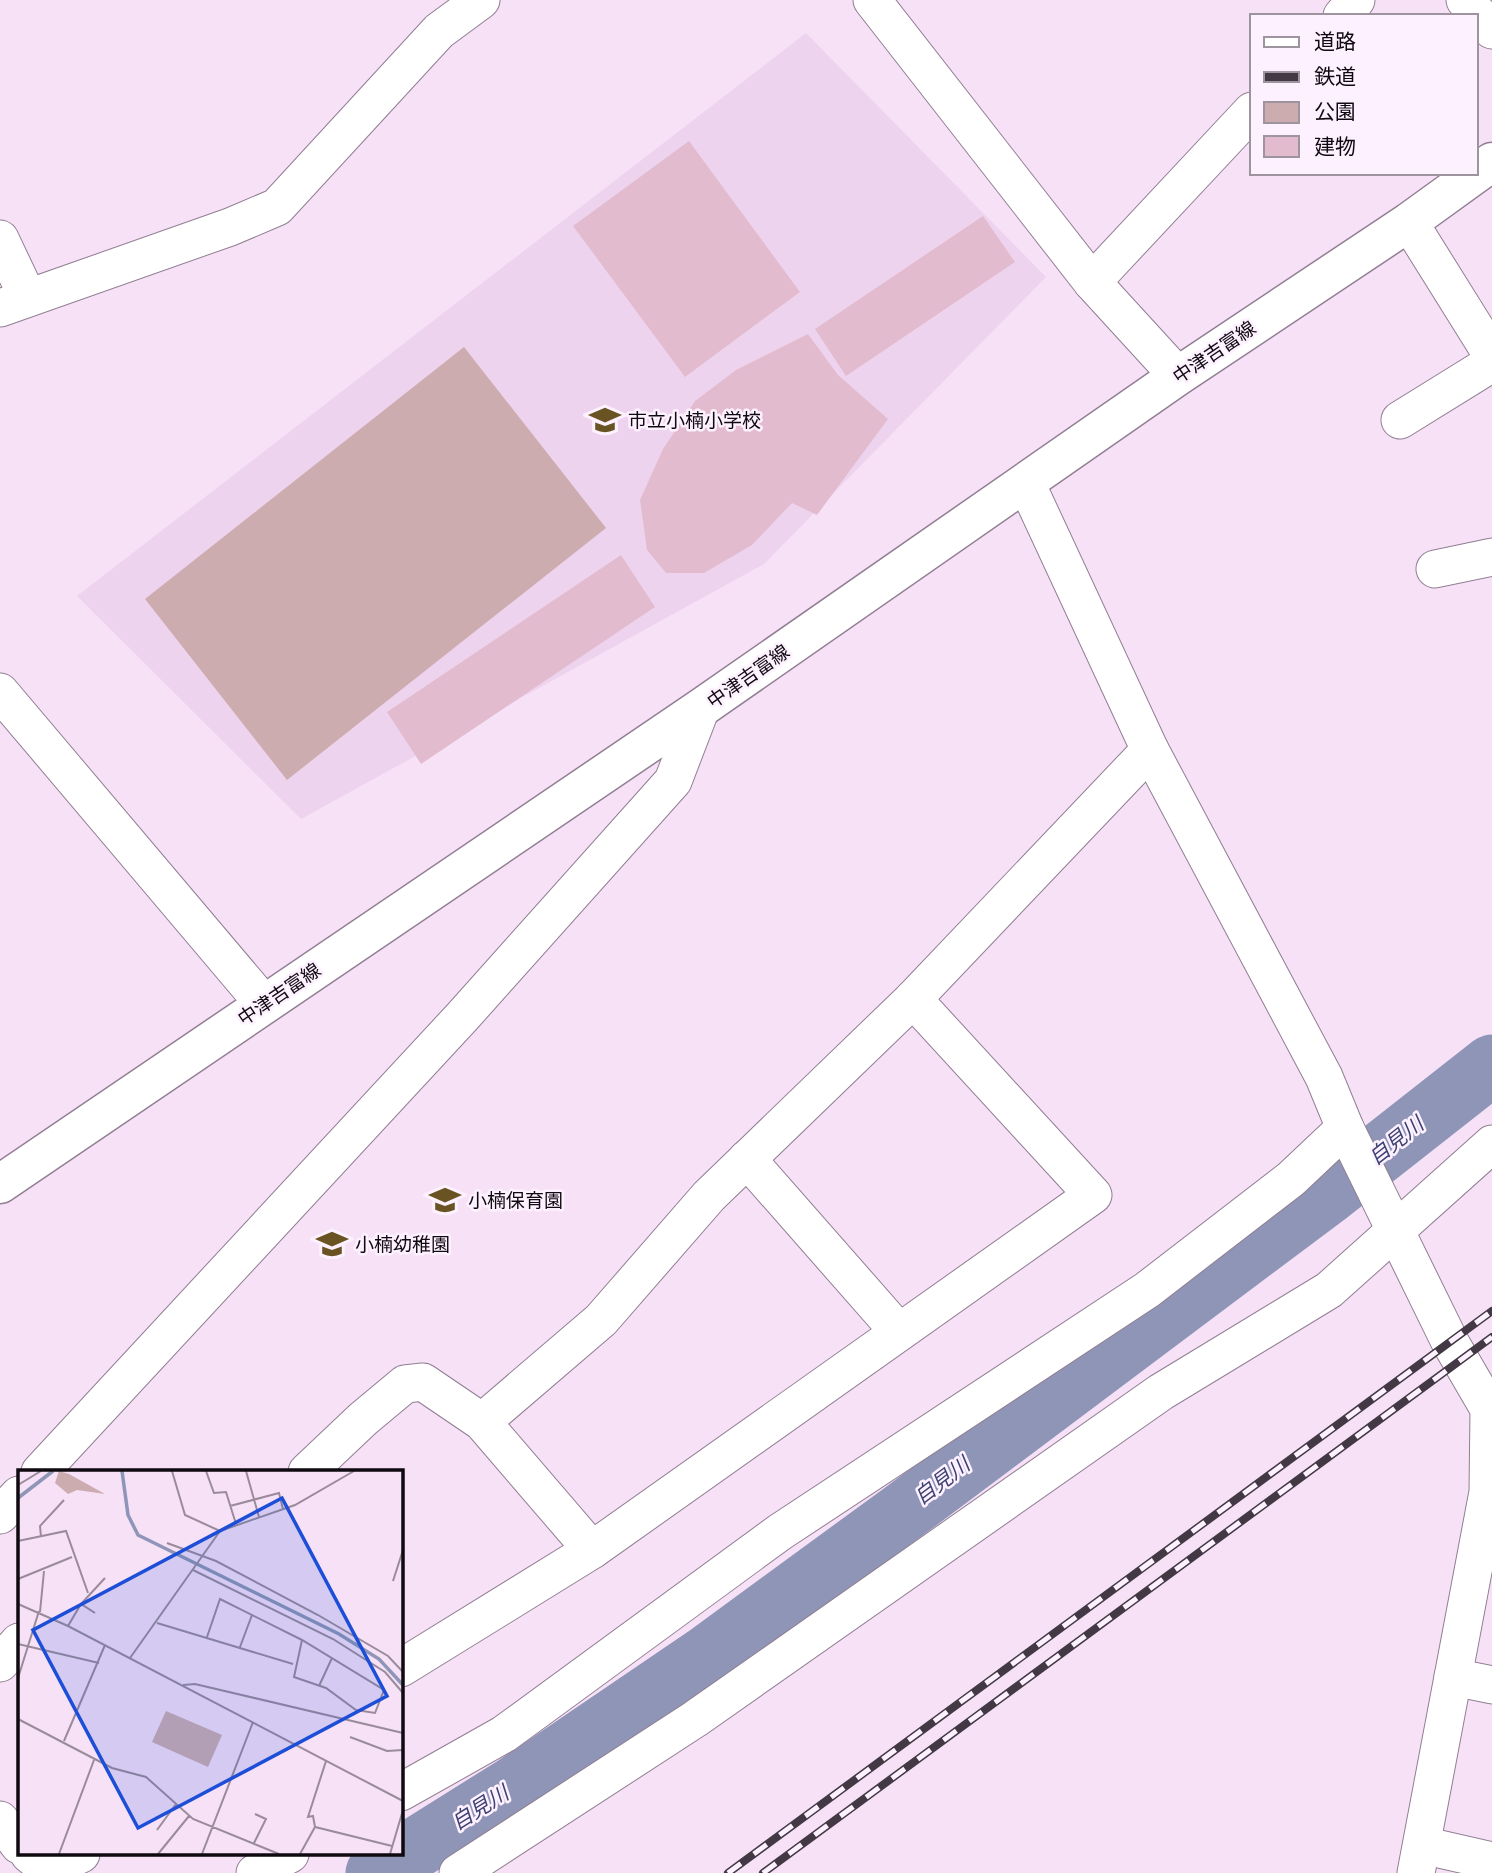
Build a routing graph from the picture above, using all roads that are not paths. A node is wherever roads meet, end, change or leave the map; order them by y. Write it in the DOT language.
graph roads {
  1 [pos="481,0"];
  2 [pos="872,0"];
  3 [pos="1356,0"];
  4 [pos="1465,0"];
  5 [pos="1344,14"];
  6 [pos="1478,14"];
  7 [pos="1478,14"];
  8 [pos="1492,30"];
  9 [pos="1250,113"];
  10 [pos="1474,175"];
  11 [pos="1409,222"];
  12 [pos="0,239"];
  13 [pos="1092,282"];
  14 [pos="14,303"];
  15 [pos="1492,355"];
  16 [pos="1492,363"];
  17 [pos="1178,376"];
  18 [pos="1400,420"];
  19 [pos="1026,483"];
  20 [pos="1492,558"];
  21 [pos="1436,569"];
  22 [pos="0,692"];
  23 [pos="701,708"];
  24 [pos="1150,750"];
  25 [pos="913,999"];
  26 [pos="264,1004"];
  27 [pos="1345,1128"];
  28 [pos="1492,1144"];
  29 [pos="747,1159"];
  30 [pos="0,1184"];
  31 [pos="1394,1224"];
  32 [pos="899,1332"];
  33 [pos="1491,1408"];
  34 [pos="482,1422"];
  35 [pos="42,1470"];
  36 [pos="309,1470"];
  37 [pos="18,1496"];
  38 [pos="0,1516"];
  39 [pos="1487,1525"];
  40 [pos="592,1550"];
  41 [pos="18,1643"];
  42 [pos="0,1663"];
  43 [pos="402,1667"];
  44 [pos="1453,1677"];
  45 [pos="1492,1685"];
  46 [pos="402,1791"];
  47 [pos="0,1820"];
  48 [pos="18,1844"];
  49 [pos="31,1856"];
  50 [pos="76,1856"];
  51 [pos="286,1856"];
  52 [pos="1419,1859"];
  53 [pos="1492,1861"];
  54 [pos="255,1873"];
  55 [pos="458,1873"];
  1 -- 14 [label="street"];
  2 -- 13 [label="street"];
  3 -- 5 [label="street"];
  4 -- 7 [label="street"];
  6 -- 8 [label="street"];
  9 -- 13 [label="street"];
  10 -- 11 [label="main road, 中津吉富線"];
  11 -- 15 [label="street"];
  11 -- 17 [label="main road, 中津吉富線"];
  12 -- 14 [label="street"];
  13 -- 17 [label="street"];
  16 -- 18 [label="street"];
  17 -- 19 [label="main road, 中津吉富線"];
  19 -- 23 [label="main road, 中津吉富線"];
  19 -- 24 [label="street"];
  20 -- 21 [label="street"];
  22 -- 26 [label="street"];
  23 -- 26 [label="main road, 中津吉富線"];
  23 -- 35 [label="street"];
  24 -- 25 [label="street"];
  24 -- 27 [label="street"];
  25 -- 29 [label="street"];
  25 -- 32 [label="street"];
  26 -- 30 [label="main road, 中津吉富線"];
  27 -- 31 [label="street"];
  27 -- 46 [label="street"];
  28 -- 31 [label="street"];
  29 -- 32 [label="street"];
  29 -- 34 [label="street"];
  31 -- 33 [label="street"];
  31 -- 55 [label="street"];
  32 -- 40 [label="street"];
  33 -- 39 [label="street"];
  34 -- 36 [label="street"];
  34 -- 40 [label="street"];
  37 -- 38 [label="street"];
  39 -- 44 [label="street"];
  40 -- 43 [label="street"];
  41 -- 42 [label="street"];
  44 -- 45 [label="street"];
  44 -- 52 [label="street"];
  47 -- 48 [label="street"];
  49 -- 50 [label="street"];
  51 -- 54 [label="street"];
  52 -- 53 [label="street"];
}
